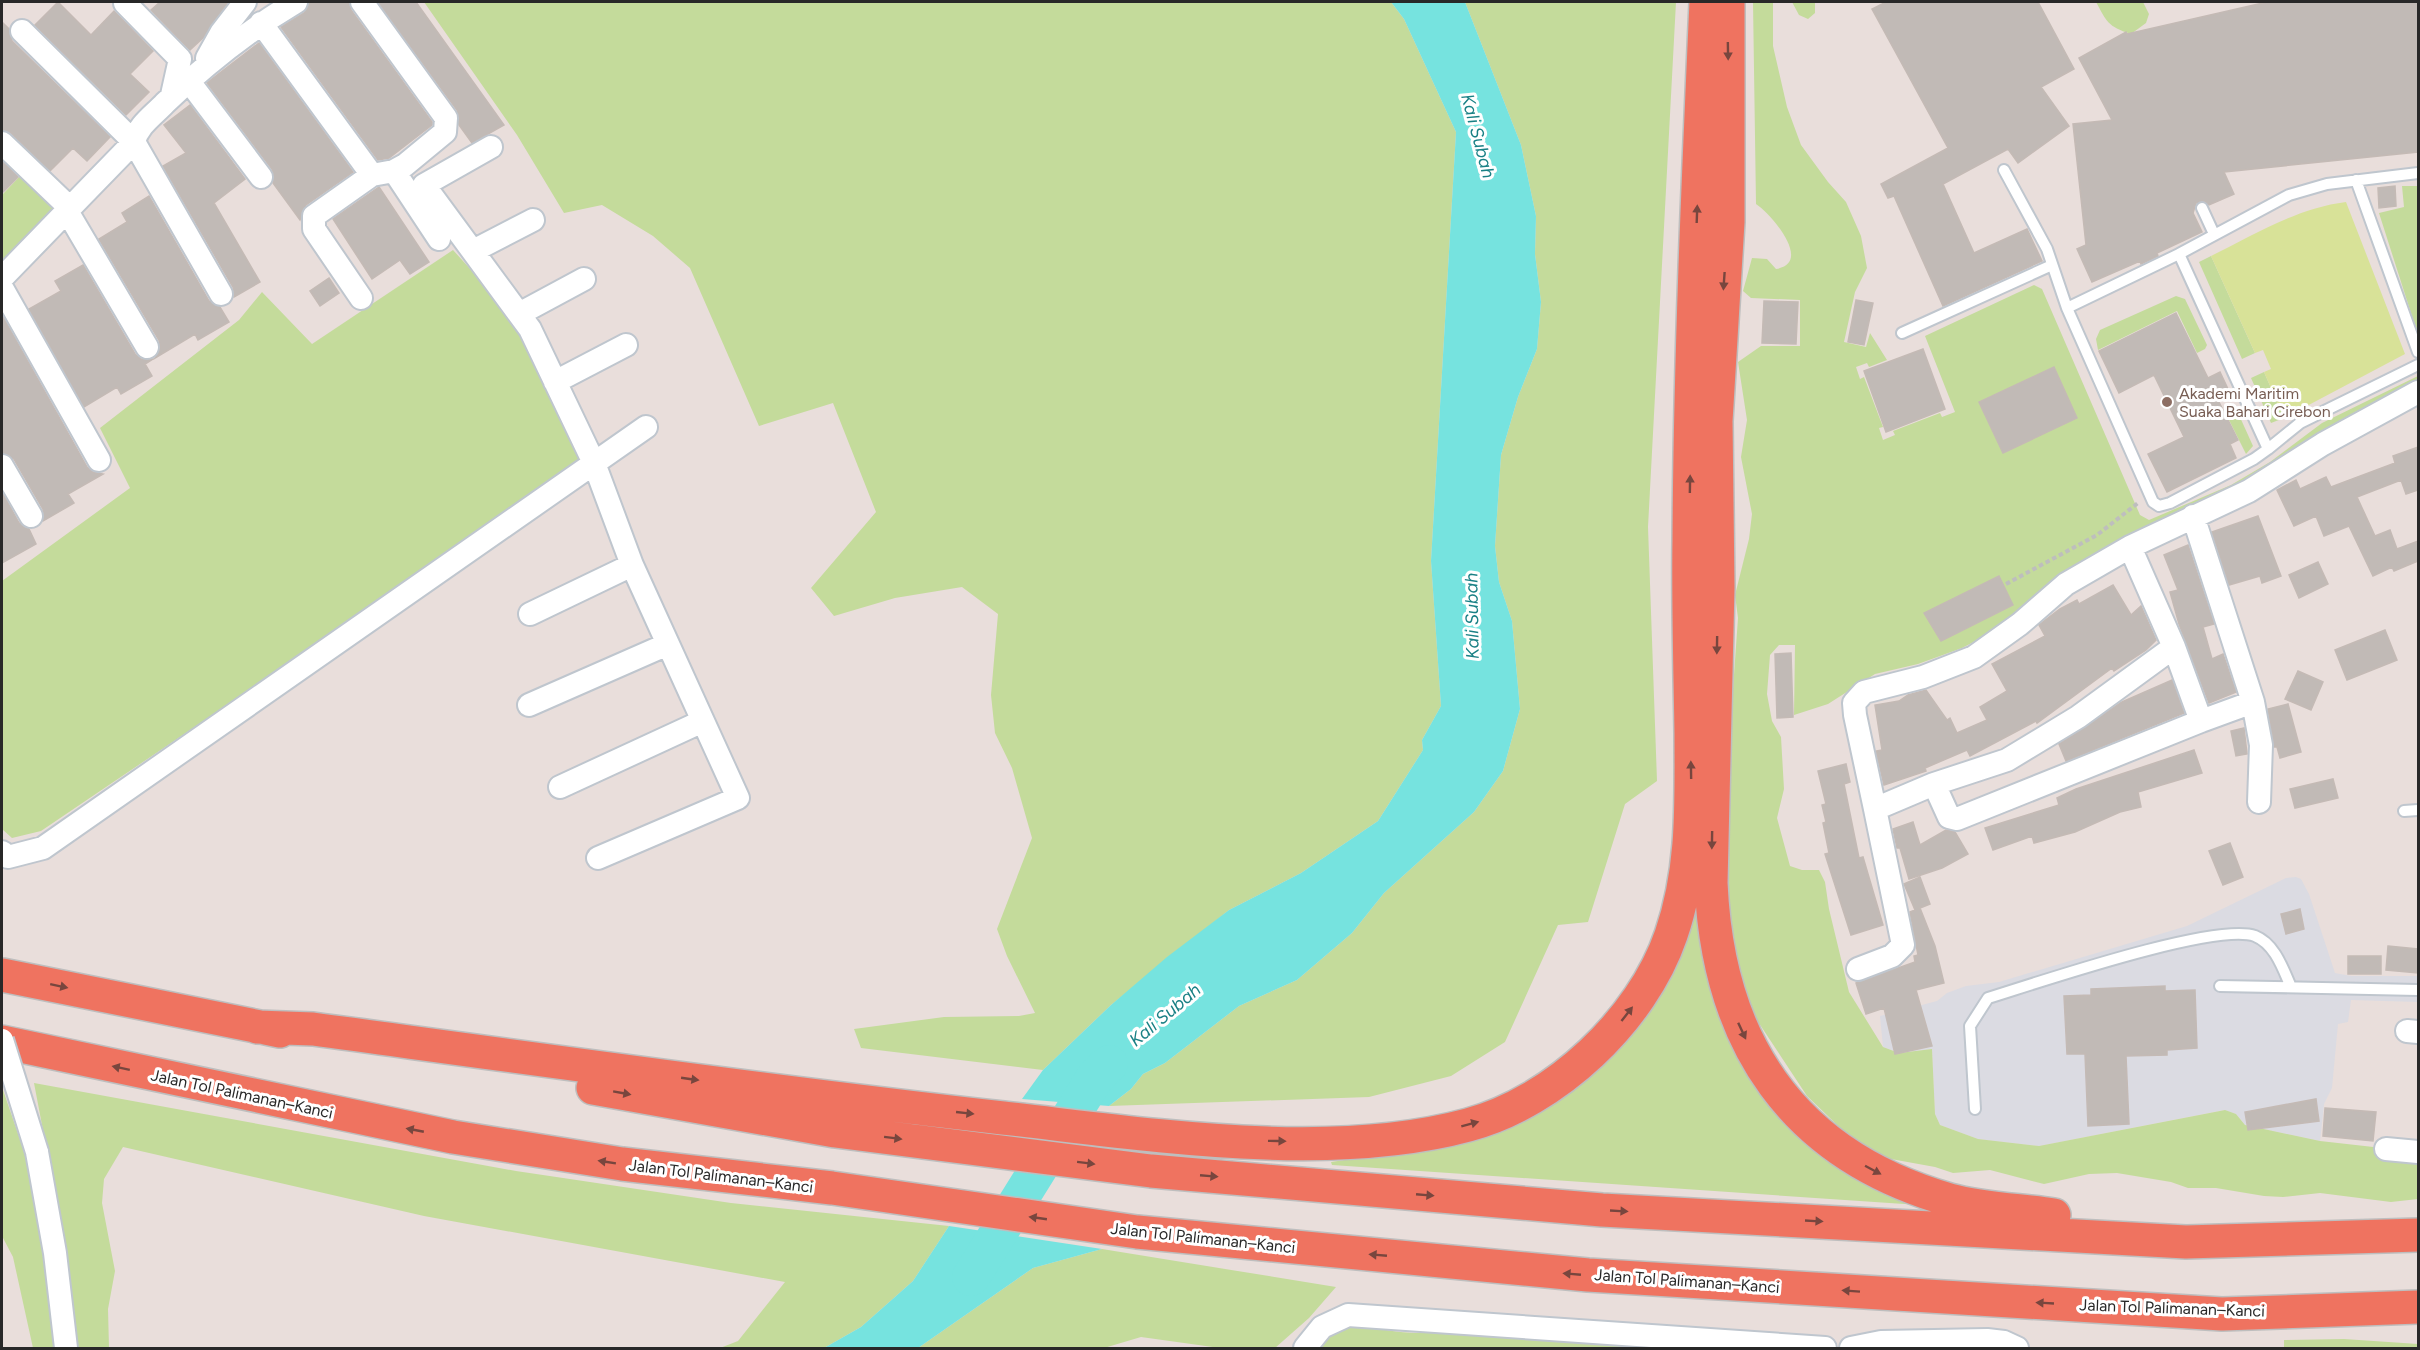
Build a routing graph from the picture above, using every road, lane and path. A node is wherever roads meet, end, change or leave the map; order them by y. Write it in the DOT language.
graph roads {
  1 [pos="245,2"];
  2 [pos="362,2"];
  3 [pos="1706,2"];
  4 [pos="1728,2"];
  5 [pos="125,3"];
  6 [pos="275,10"];
  7 [pos="22,31"];
  8 [pos="194,75"];
  9 [pos="171,98"];
  10 [pos="134,142"];
  11 [pos="2,143"];
  12 [pos="491,147"];
  13 [pos="2004,170"];
  14 [pos="383,173"];
  15 [pos="2418,173"];
  16 [pos="261,177"];
  17 [pos="2356,180"];
  18 [pos="2202,208"];
  19 [pos="68,210"];
  20 [pos="533,220"];
  21 [pos="2214,234"];
  22 [pos="439,239"];
  23 [pos="472,251"];
  24 [pos="2180,254"];
  25 [pos="2052,265"];
  26 [pos="2,278"];
  27 [pos="584,279"];
  28 [pos="221,294"];
  29 [pos="361,298"];
  30 [pos="2067,308"];
  31 [pos="519,314"];
  32 [pos="1902,333"];
  33 [pos="626,345"];
  34 [pos="147,347"];
  35 [pos="2418,352"];
  36 [pos="2418,365"];
  37 [pos="555,382"];
  38 [pos="2418,392"];
  39 [pos="646,427"];
  40 [pos="2268,448"];
  41 [pos="99,460"];
  42 [pos="594,463"];
  43 [pos="2,466"];
  44 [pos="2149,495"];
  45 [pos="31,516"];
  46 [pos="2193,516"];
  47 [pos="2130,547"];
  48 [pos="632,565"];
  49 [pos="2006,584"];
  50 [pos="531,614"];
  51 [pos="668,644"];
  52 [pos="2174,647"];
  53 [pos="2253,702"];
  54 [pos="529,705"];
  55 [pos="703,721"];
  56 [pos="2201,721"];
  57 [pos="1934,784"];
  58 [pos="560,787"];
  59 [pos="2259,802"];
  60 [pos="1875,809"];
  61 [pos="2418,810"];
  62 [pos="2404,812"];
  63 [pos="2,852"];
  64 [pos="598,858"];
  65 [pos="1858,969"];
  66 [pos="2,975"];
  67 [pos="2220,986"];
  68 [pos="2291,987"];
  69 [pos="2418,990"];
  70 [pos="257,1028"];
  71 [pos="2,1041"];
  72 [pos="1976,1109"];
  73 [pos="2386,1149"];
  74 [pos="2418,1152"];
  75 [pos="2418,1235"];
  76 [pos="2221,1239"];
  77 [pos="2418,1308"];
  78 [pos="2222,1314"];
  79 [pos="2418,1327"];
  80 [pos="66,1348"];
  81 [pos="1305,1348"];
  82 [pos="1825,1348"];
  83 [pos="1851,1348"];
  84 [pos="2016,1348"];
  1 -- 8 [label="street"];
  2 -- 14 [label="street"];
  70 -- 3 [label="highway, one-way"];
  4 -- 76 [label="highway, one-way"];
  5 -- 9 [label="street"];
  6 -- 8 [label="street"];
  6 -- 14 [label="street"];
  7 -- 10 [label="street"];
  8 -- 9 [label="street"];
  8 -- 16 [label="street"];
  9 -- 10 [label="street"];
  10 -- 19 [label="street"];
  10 -- 28 [label="street"];
  11 -- 19 [label="street"];
  12 -- 23 [label="street"];
  13 -- 25 [label="lane"];
  14 -- 22 [label="street"];
  14 -- 29 [label="street"];
  15 -- 17 [label="lane"];
  17 -- 21 [label="lane"];
  17 -- 35 [label="lane"];
  18 -- 21 [label="lane"];
  19 -- 26 [label="street"];
  19 -- 34 [label="street"];
  20 -- 23 [label="street"];
  21 -- 24 [label="lane"];
  23 -- 31 [label="street"];
  24 -- 30 [label="lane"];
  24 -- 40 [label="lane"];
  25 -- 30 [label="lane"];
  25 -- 32 [label="lane"];
  26 -- 41 [label="street"];
  27 -- 31 [label="street"];
  30 -- 44 [label="lane"];
  31 -- 37 [label="street"];
  33 -- 37 [label="street"];
  36 -- 40 [label="lane"];
  37 -- 42 [label="street"];
  38 -- 46 [label="street"];
  39 -- 42 [label="street"];
  40 -- 44 [label="lane"];
  42 -- 48 [label="street"];
  42 -- 63 [label="street"];
  43 -- 45 [label="street"];
  44 -- 49 [label="path"];
  46 -- 47 [label="street"];
  46 -- 53 [label="street"];
  47 -- 52 [label="street"];
  47 -- 60 [label="street"];
  48 -- 50 [label="street"];
  48 -- 51 [label="street"];
  51 -- 54 [label="street"];
  51 -- 55 [label="street"];
  52 -- 56 [label="street"];
  52 -- 57 [label="street"];
  53 -- 56 [label="street"];
  53 -- 59 [label="street"];
  55 -- 58 [label="street"];
  55 -- 64 [label="street"];
  56 -- 57 [label="street"];
  57 -- 60 [label="street"];
  60 -- 65 [label="street"];
  61 -- 62 [label="lane"];
  66 -- 70 [label="highway, one-way"];
  67 -- 68 [label="lane"];
  68 -- 69 [label="lane"];
  68 -- 72 [label="lane"];
  70 -- 76 [label="highway, one-way"];
  78 -- 71 [label="highway, Jalan Tol Palimanan–Kanci, one-way"];
  71 -- 80 [label="street, bridge"];
  73 -- 74 [label="street"];
  75 -- 76 [label="highway"];
  77 -- 78 [label="highway, Jalan Tol Palimanan–Kanci"];
  78 -- 79 [label="highway"];
  81 -- 82 [label="street"];
  83 -- 84 [label="street"];
}
